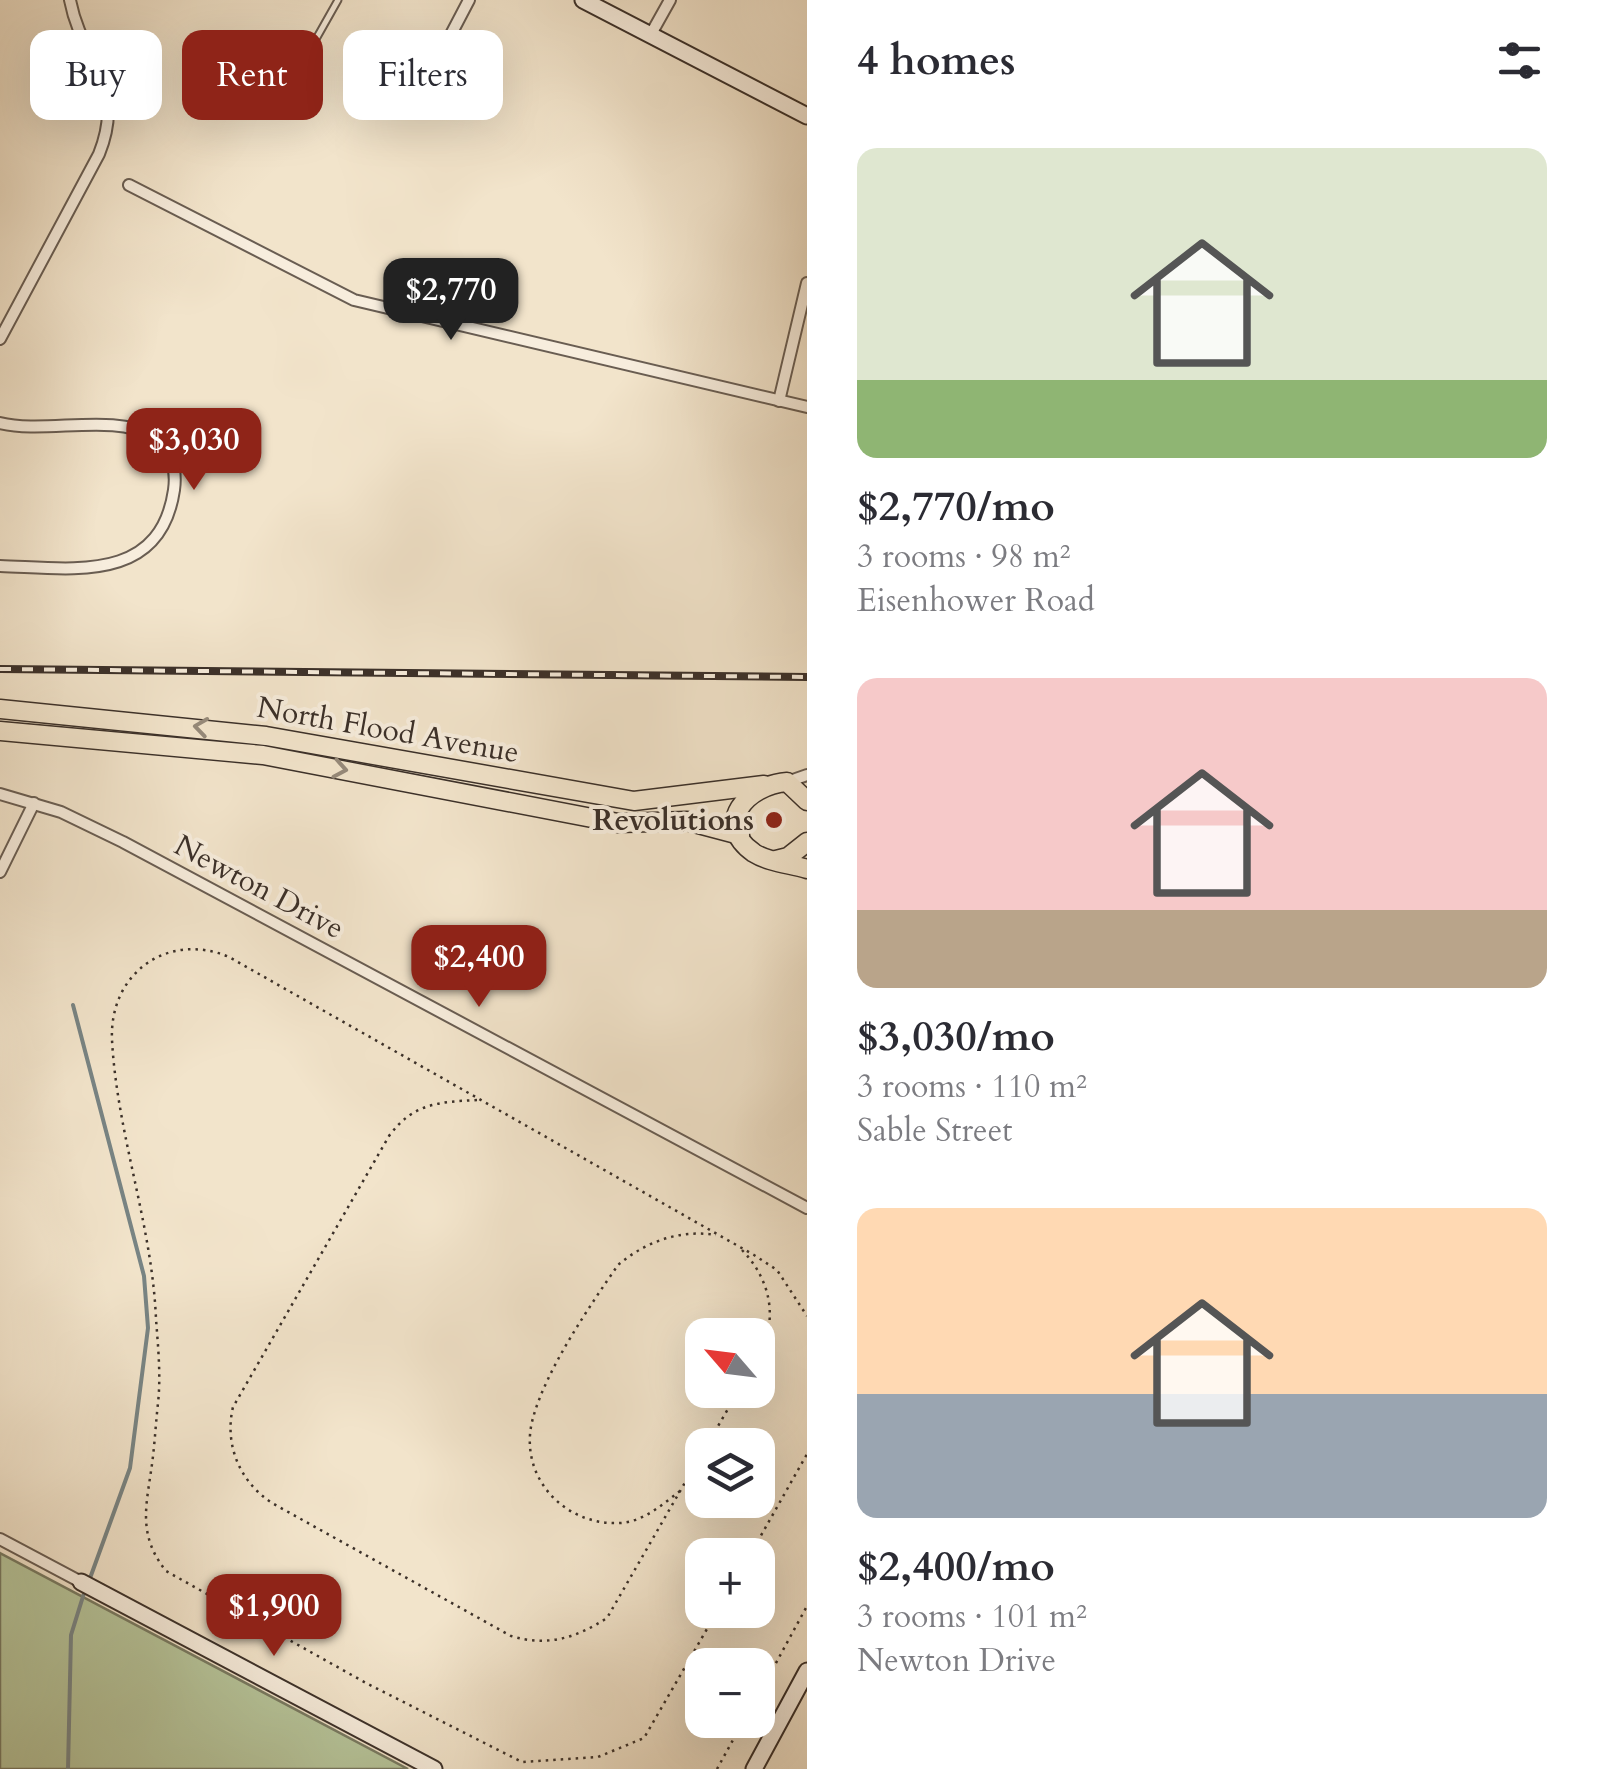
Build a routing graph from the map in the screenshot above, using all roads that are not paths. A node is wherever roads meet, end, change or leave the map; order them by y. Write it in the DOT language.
graph roads {
  1 [pos="70,0"];
  2 [pos="338,0"];
  3 [pos="469,0"];
  4 [pos="584,0"];
  5 [pos="670,0"];
  6 [pos="321,30"];
  7 [pos="453,30"];
  8 [pos="651,34"];
  9 [pos="807,116"];
  10 [pos="129,186"];
  11 [pos="807,283"];
  12 [pos="0,339"];
  13 [pos="779,400"];
  14 [pos="807,407"];
  15 [pos="0,423"];
  16 [pos="0,566"];
  17 [pos="0,709"];
  18 [pos="0,731"];
  19 [pos="807,775"];
  20 [pos="788,782"];
  21 [pos="764,785"];
  22 [pos="0,794"];
  23 [pos="807,801"];
  24 [pos="34,803"];
  25 [pos="740,835"];
  26 [pos="807,842"];
  27 [pos="775,860"];
  28 [pos="807,868"];
  29 [pos="0,872"];
  30 [pos="807,1208"];
  31 [pos="0,1539"];
  32 [pos="87,1585"];
  33 [pos="807,1671"];
  34 [pos="434,1769"];
  35 [pos="754,1769"];
  1 -- 12 [label="street"];
  2 -- 6 [label="lane"];
  3 -- 7 [label="street"];
  4 -- 8 [label="street"];
  5 -- 8 [label="street"];
  8 -- 9 [label="street"];
  10 -- 13 [label="street"];
  11 -- 13 [label="street"];
  13 -- 14 [label="street"];
  15 -- 16 [label="street"];
  21 -- 17 [label="main road, North Flood Avenue, one-way"];
  18 -- 25 [label="main road, North Flood Avenue, one-way"];
  19 -- 20 [label="street"];
  20 -- 21 [label="main road, North Flood Avenue"];
  20 -- 23 [label="main road"];
  21 -- 25 [label="main road"];
  22 -- 24 [label="street, Newton Drive"];
  24 -- 29 [label="street"];
  24 -- 30 [label="street, Newton Drive"];
  25 -- 27 [label="main road"];
  26 -- 27 [label="main road"];
  27 -- 28 [label="main road"];
  31 -- 32 [label="street"];
  32 -- 34 [label="street"];
  33 -- 35 [label="street"];
}
